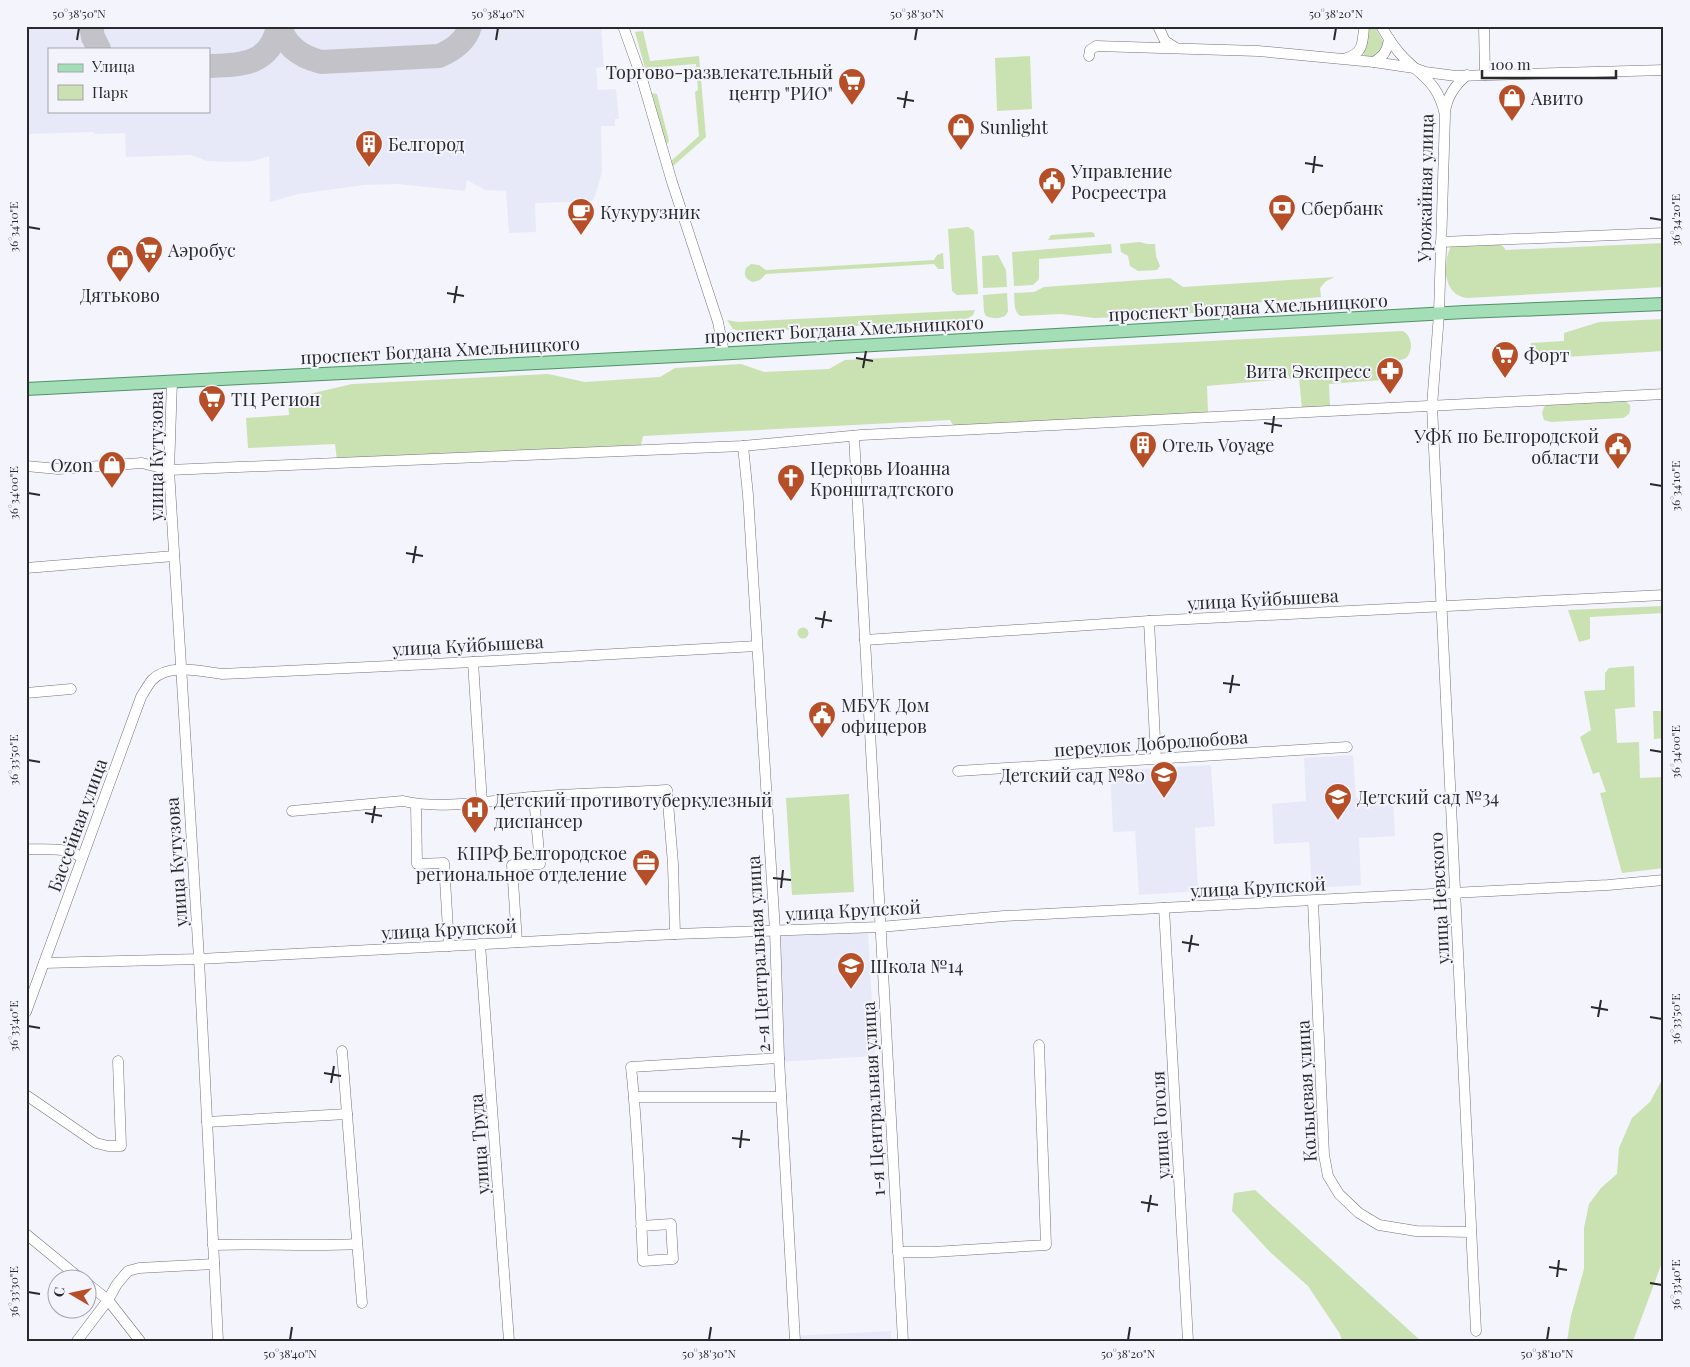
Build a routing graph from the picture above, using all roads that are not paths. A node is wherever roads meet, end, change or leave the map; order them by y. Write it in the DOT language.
graph roads {
  1 [pos="623,26"];
  2 [pos="1158,26"];
  3 [pos="1364,26"];
  4 [pos="1381,26"];
  5 [pos="1484,26"];
  6 [pos="1388,39"];
  7 [pos="1176,49"];
  8 [pos="1089,56"];
  9 [pos="1345,59"];
  10 [pos="1374,62"];
  11 [pos="1414,68"];
  12 [pos="1664,70"];
  13 [pos="1485,75"];
  14 [pos="1456,76"];
  15 [pos="1467,76"];
  16 [pos="1438,92"];
  17 [pos="1445,115"];
  18 [pos="1664,234"];
  19 [pos="1441,242"];
  20 [pos="1664,304"];
  21 [pos="1439,314"];
  22 [pos="724,353"];
  23 [pos="172,381"];
  24 [pos="26,388"];
  25 [pos="1664,394"];
  26 [pos="1432,406"];
  27 [pos="854,436"];
  28 [pos="743,446"];
  29 [pos="26,466"];
  30 [pos="169,470"];
  31 [pos="174,556"];
  32 [pos="26,568"];
  33 [pos="1664,594"];
  34 [pos="1441,606"];
  35 [pos="1149,620"];
  36 [pos="865,640"];
  37 [pos="757,646"];
  38 [pos="473,662"];
  39 [pos="181,669"];
  40 [pos="71,689"];
  41 [pos="26,692"];
  42 [pos="1347,746"];
  43 [pos="1156,759"];
  44 [pos="958,771"];
  45 [pos="534,797"];
  46 [pos="482,802"];
  47 [pos="416,804"];
  48 [pos="292,810"];
  49 [pos="26,849"];
  50 [pos="82,858"];
  51 [pos="1664,880"];
  52 [pos="1455,893"];
  53 [pos="1314,900"];
  54 [pos="1164,908"];
  55 [pos="880,927"];
  56 [pos="775,931"];
  57 [pos="675,934"];
  58 [pos="517,942"];
  59 [pos="480,944"];
  60 [pos="449,946"];
  61 [pos="199,959"];
  62 [pos="44,963"];
  63 [pos="26,1012"];
  64 [pos="1039,1045"];
  65 [pos="342,1051"];
  66 [pos="779,1058"];
  67 [pos="118,1061"];
  68 [pos="26,1095"];
  69 [pos="634,1097"];
  70 [pos="782,1097"];
  71 [pos="347,1114"];
  72 [pos="207,1122"];
  73 [pos="641,1226"];
  74 [pos="1471,1232"];
  75 [pos="26,1234"];
  76 [pos="357,1244"];
  77 [pos="213,1245"];
  78 [pos="898,1252"];
  79 [pos="214,1264"];
  80 [pos="70,1270"];
  81 [pos="98,1292"];
  82 [pos="108,1300"];
  83 [pos="362,1303"];
  84 [pos="1476,1331"];
  85 [pos="77,1341"];
  86 [pos="140,1341"];
  87 [pos="218,1341"];
  88 [pos="509,1341"];
  89 [pos="795,1341"];
  90 [pos="903,1341"];
  91 [pos="1188,1341"];
  1 -- 22 [label="street"];
  2 -- 7 [label="street"];
  3 -- 9 [label="street"];
  4 -- 6 [label="street, Урожайная улица"];
  5 -- 13 [label="street"];
  6 -- 10 [label="street"];
  6 -- 11 [label="street, Урожайная улица"];
  7 -- 8 [label="street"];
  7 -- 9 [label="street"];
  9 -- 10 [label="street"];
  10 -- 11 [label="street"];
  11 -- 14 [label="street"];
  11 -- 16 [label="street, Урожайная улица"];
  12 -- 13 [label="street"];
  13 -- 15 [label="street"];
  14 -- 15 [label="street"];
  14 -- 16 [label="street"];
  15 -- 17 [label="street"];
  16 -- 17 [label="street, Урожайная улица"];
  17 -- 19 [label="street, Урожайная улица"];
  18 -- 19 [label="street"];
  19 -- 21 [label="street, Урожайная улица"];
  20 -- 21 [label="main road, проспект Богдана Хмельницкого"];
  21 -- 22 [label="main road, проспект Богдана Хмельницкого"];
  21 -- 26 [label="street, улица Невского"];
  22 -- 23 [label="main road, проспект Богдана Хмельницкого"];
  23 -- 24 [label="main road, проспект Богдана Хмельницкого"];
  23 -- 30 [label="street, улица Кутузова"];
  25 -- 26 [label="street"];
  26 -- 27 [label="street"];
  26 -- 34 [label="street, улица Невского"];
  27 -- 28 [label="street"];
  27 -- 36 [label="street, 1-я Центральная улица"];
  28 -- 30 [label="street"];
  28 -- 37 [label="street, 2-я Центральная улица"];
  29 -- 30 [label="street"];
  30 -- 31 [label="street, улица Кутузова"];
  31 -- 32 [label="street"];
  31 -- 39 [label="street, улица Кутузова"];
  33 -- 34 [label="street, улица Куйбышева"];
  34 -- 35 [label="street, улица Куйбышева"];
  34 -- 52 [label="street, улица Невского"];
  35 -- 36 [label="street, улица Куйбышева"];
  35 -- 43 [label="street"];
  36 -- 55 [label="street, 1-я Центральная улица"];
  37 -- 38 [label="street, улица Куйбышева"];
  37 -- 56 [label="street, 2-я Центральная улица"];
  38 -- 39 [label="street, улица Куйбышева"];
  38 -- 46 [label="street"];
  39 -- 50 [label="street, Бассейная улица"];
  39 -- 61 [label="street, улица Кутузова"];
  40 -- 41 [label="street"];
  42 -- 43 [label="street, переулок Добролюбова"];
  43 -- 44 [label="street, переулок Добролюбова"];
  45 -- 46 [label="street"];
  45 -- 57 [label="street"];
  45 -- 58 [label="street"];
  46 -- 47 [label="street"];
  47 -- 48 [label="street"];
  47 -- 60 [label="street"];
  49 -- 50 [label="street"];
  50 -- 62 [label="street, Бассейная улица"];
  51 -- 52 [label="street, улица Крупской"];
  52 -- 53 [label="street, улица Крупской"];
  52 -- 74 [label="street, улица Невского"];
  53 -- 54 [label="street, улица Крупской"];
  53 -- 74 [label="street, Кольцевая улица"];
  54 -- 55 [label="street, улица Крупской"];
  54 -- 91 [label="street, улица Гоголя"];
  55 -- 56 [label="street, улица Крупской"];
  55 -- 78 [label="street, 1-я Центральная улица"];
  56 -- 57 [label="street, улица Крупской"];
  56 -- 66 [label="street, 2-я Центральная улица"];
  57 -- 58 [label="street, улица Крупской"];
  58 -- 59 [label="street, улица Крупской"];
  59 -- 60 [label="street, улица Крупской"];
  59 -- 88 [label="street, улица Труда"];
  60 -- 61 [label="street, улица Крупской"];
  61 -- 62 [label="street, улица Крупской"];
  61 -- 72 [label="street, улица Кутузова"];
  62 -- 63 [label="street, Бассейная улица"];
  64 -- 78 [label="street"];
  65 -- 71 [label="street"];
  66 -- 69 [label="street"];
  66 -- 70 [label="street, 2-я Центральная улица"];
  67 -- 68 [label="street"];
  69 -- 70 [label="street"];
  69 -- 73 [label="street"];
  70 -- 89 [label="street, 2-я Центральная улица"];
  71 -- 72 [label="street"];
  71 -- 76 [label="street"];
  72 -- 77 [label="street, улица Кутузова"];
  73 -- 73 [label="street"];
  74 -- 84 [label="street, улица Невского"];
  75 -- 80 [label="street"];
  76 -- 77 [label="street"];
  76 -- 83 [label="street"];
  77 -- 79 [label="street, улица Кутузова"];
  78 -- 90 [label="street, 1-я Центральная улица"];
  79 -- 82 [label="street"];
  79 -- 87 [label="street, улица Кутузова"];
  81 -- 82 [label="street"];
  82 -- 85 [label="street"];
  82 -- 86 [label="street"];
}
